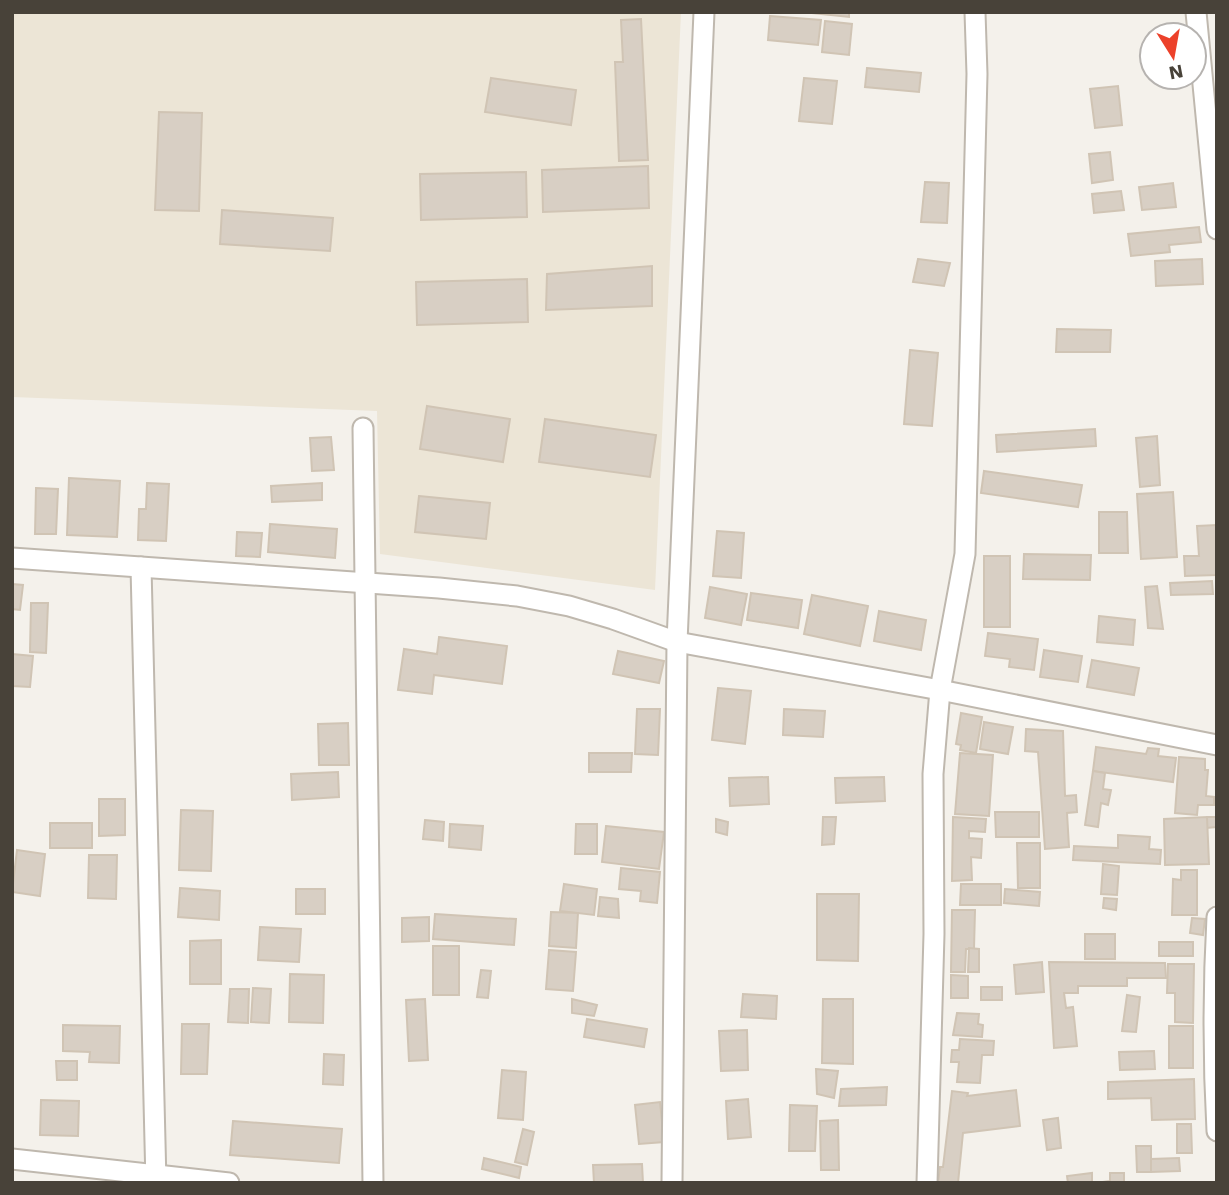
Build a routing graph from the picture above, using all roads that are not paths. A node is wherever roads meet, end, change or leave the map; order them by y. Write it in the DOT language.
graph roads {
  1 [pos="704,12"];
  2 [pos="975,12"];
  3 [pos="1196,12"];
  4 [pos="1217,229"];
  5 [pos="363,428"];
  6 [pos="12,558"];
  7 [pos="141,567"];
  8 [pos="366,583"];
  9 [pos="677,642"];
  10 [pos="940,690"];
  11 [pos="1217,745"];
  12 [pos="1217,917"];
  13 [pos="1217,1131"];
  14 [pos="12,1159"];
  15 [pos="156,1180"];
  16 [pos="229,1183"];
  17 [pos="373,1183"];
  18 [pos="672,1183"];
  19 [pos="927,1183"];
  1 -- 9 [label="street"];
  2 -- 10 [label="street"];
  3 -- 4 [label="street"];
  5 -- 8 [label="street"];
  6 -- 7 [label="street"];
  7 -- 8 [label="street"];
  7 -- 15 [label="street"];
  8 -- 9 [label="street"];
  8 -- 17 [label="street"];
  9 -- 10 [label="street"];
  9 -- 18 [label="street"];
  10 -- 11 [label="street"];
  10 -- 19 [label="street"];
  12 -- 13 [label="street"];
  14 -- 15 [label="street"];
  15 -- 16 [label="street"];
}
